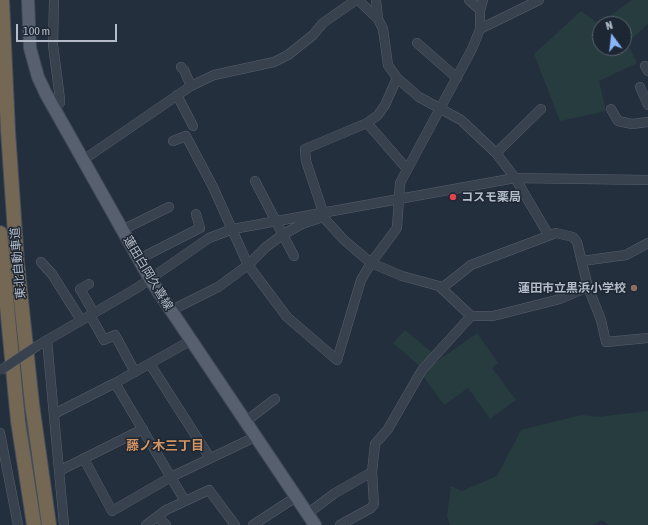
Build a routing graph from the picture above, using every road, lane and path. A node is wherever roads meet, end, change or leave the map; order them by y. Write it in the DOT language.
graph roads {
  1 [pos="2,0"];
  2 [pos="28,0"];
  3 [pos="54,0"];
  4 [pos="357,0"];
  5 [pos="376,0"];
  6 [pos="469,0"];
  7 [pos="483,0"];
  8 [pos="539,0"];
  9 [pos="480,10"];
  10 [pos="378,19"];
  11 [pos="480,29"];
  12 [pos="417,43"];
  13 [pos="181,67"];
  14 [pos="397,78"];
  15 [pos="457,78"];
  16 [pos="191,86"];
  17 [pos="640,87"];
  18 [pos="177,95"];
  19 [pos="648,105"];
  20 [pos="54,108"];
  21 [pos="439,109"];
  22 [pos="541,109"];
  23 [pos="611,109"];
  24 [pos="367,122"];
  25 [pos="648,122"];
  26 [pos="193,126"];
  27 [pos="173,142"];
  28 [pos="496,153"];
  29 [pos="83,160"];
  30 [pos="407,168"];
  31 [pos="515,178"];
  32 [pos="648,180"];
  33 [pos="255,181"];
  34 [pos="399,198"];
  35 [pos="169,207"];
  36 [pos="196,214"];
  37 [pos="323,214"];
  38 [pos="275,220"];
  39 [pos="233,229"];
  40 [pos="122,230"];
  41 [pos="0,233"];
  42 [pos="548,234"];
  43 [pos="282,235"];
  44 [pos="648,243"];
  45 [pos="294,256"];
  46 [pos="139,259"];
  47 [pos="582,261"];
  48 [pos="41,262"];
  49 [pos="371,263"];
  50 [pos="248,265"];
  51 [pos="150,279"];
  52 [pos="89,284"];
  53 [pos="588,287"];
  54 [pos="442,288"];
  55 [pos="170,311"];
  56 [pos="92,314"];
  57 [pos="471,316"];
  58 [pos="81,320"];
  59 [pos="648,338"];
  60 [pos="47,340"];
  61 [pos="190,341"];
  62 [pos="150,364"];
  63 [pos="1,370"];
  64 [pos="135,372"];
  65 [pos="115,383"];
  66 [pos="275,399"];
  67 [pos="54,414"];
  68 [pos="245,422"];
  69 [pos="143,429"];
  70 [pos="0,432"];
  71 [pos="255,437"];
  72 [pos="2,452"];
  73 [pos="210,458"];
  74 [pos="84,459"];
  75 [pos="59,471"];
  76 [pos="372,472"];
  77 [pos="171,477"];
  78 [pos="296,497"];
  79 [pos="185,501"];
  80 [pos="307,514"];
  81 [pos="158,516"];
  82 [pos="353,522"];
  83 [pos="18,525"];
  84 [pos="34,525"];
  85 [pos="49,525"];
  86 [pos="64,525"];
  87 [pos="146,525"];
  88 [pos="166,525"];
  89 [pos="235,525"];
  90 [pos="253,525"];
  91 [pos="315,525"];
  92 [pos="340,525"];
  1 -- 85 [label="highway, 東北自動車道"];
  2 -- 20 [label="main road, 蓮田白岡久喜線"];
  3 -- 20 [label="street"];
  4 -- 10 [label="street"];
  4 -- 16 [label="street"];
  5 -- 10 [label="street"];
  6 -- 9 [label="street"];
  7 -- 9 [label="street"];
  8 -- 11 [label="street"];
  9 -- 11 [label="street"];
  10 -- 14 [label="street"];
  11 -- 15 [label="street"];
  12 -- 15 [label="street"];
  13 -- 16 [label="street"];
  14 -- 21 [label="street"];
  14 -- 24 [label="street"];
  15 -- 21 [label="street"];
  16 -- 18 [label="street"];
  17 -- 19 [label="street"];
  18 -- 26 [label="street"];
  18 -- 29 [label="street"];
  20 -- 29 [label="main road, 蓮田白岡久喜線"];
  21 -- 28 [label="street"];
  21 -- 30 [label="street"];
  22 -- 28 [label="street"];
  23 -- 25 [label="street"];
  24 -- 30 [label="street"];
  24 -- 37 [label="street"];
  27 -- 39 [label="street"];
  28 -- 31 [label="street"];
  29 -- 40 [label="main road, 蓮田白岡久喜線"];
  30 -- 34 [label="street"];
  31 -- 32 [label="street"];
  31 -- 34 [label="street"];
  31 -- 42 [label="street"];
  33 -- 38 [label="street"];
  34 -- 37 [label="street"];
  34 -- 49 [label="street"];
  35 -- 40 [label="street"];
  36 -- 46 [label="street"];
  37 -- 38 [label="street"];
  37 -- 43 [label="street"];
  37 -- 49 [label="street"];
  38 -- 39 [label="street"];
  38 -- 43 [label="street"];
  39 -- 50 [label="street"];
  39 -- 51 [label="street"];
  40 -- 46 [label="main road, 蓮田白岡久喜線"];
  41 -- 84 [label="highway, 東北自動車道"];
  42 -- 47 [label="street"];
  42 -- 54 [label="street"];
  43 -- 45 [label="street"];
  43 -- 50 [label="street"];
  44 -- 47 [label="street"];
  46 -- 51 [label="main road, 蓮田白岡久喜線"];
  47 -- 53 [label="street"];
  48 -- 58 [label="street"];
  49 -- 50 [label="street"];
  49 -- 54 [label="street"];
  50 -- 55 [label="street"];
  51 -- 55 [label="main road, 蓮田白岡久喜線"];
  51 -- 56 [label="street"];
  52 -- 56 [label="street"];
  53 -- 57 [label="street"];
  53 -- 59 [label="street"];
  54 -- 57 [label="street"];
  55 -- 61 [label="main road, 蓮田白岡久喜線"];
  56 -- 58 [label="street"];
  56 -- 64 [label="street"];
  57 -- 76 [label="street"];
  58 -- 60 [label="street"];
  60 -- 63 [label="street, bridge"];
  60 -- 67 [label="street"];
  61 -- 62 [label="street"];
  61 -- 68 [label="main road, 蓮田白岡久喜線"];
  62 -- 64 [label="street"];
  62 -- 73 [label="street"];
  64 -- 65 [label="street"];
  65 -- 67 [label="street"];
  65 -- 69 [label="street"];
  66 -- 68 [label="street"];
  67 -- 75 [label="street"];
  68 -- 71 [label="main road, 蓮田白岡久喜線"];
  69 -- 74 [label="street"];
  69 -- 77 [label="street"];
  70 -- 72 [label="street"];
  71 -- 73 [label="street"];
  71 -- 78 [label="main road, 蓮田白岡久喜線"];
  72 -- 83 [label="street"];
  73 -- 77 [label="street"];
  74 -- 75 [label="street"];
  74 -- 77 [label="street"];
  75 -- 86 [label="street"];
  76 -- 80 [label="street"];
  76 -- 82 [label="street"];
  77 -- 79 [label="street"];
  78 -- 80 [label="main road, 蓮田白岡久喜線"];
  78 -- 90 [label="street"];
  79 -- 81 [label="street"];
  79 -- 89 [label="street"];
  80 -- 91 [label="main road, 蓮田白岡久喜線"];
  81 -- 87 [label="street"];
  81 -- 88 [label="street"];
  82 -- 92 [label="street"];
}
